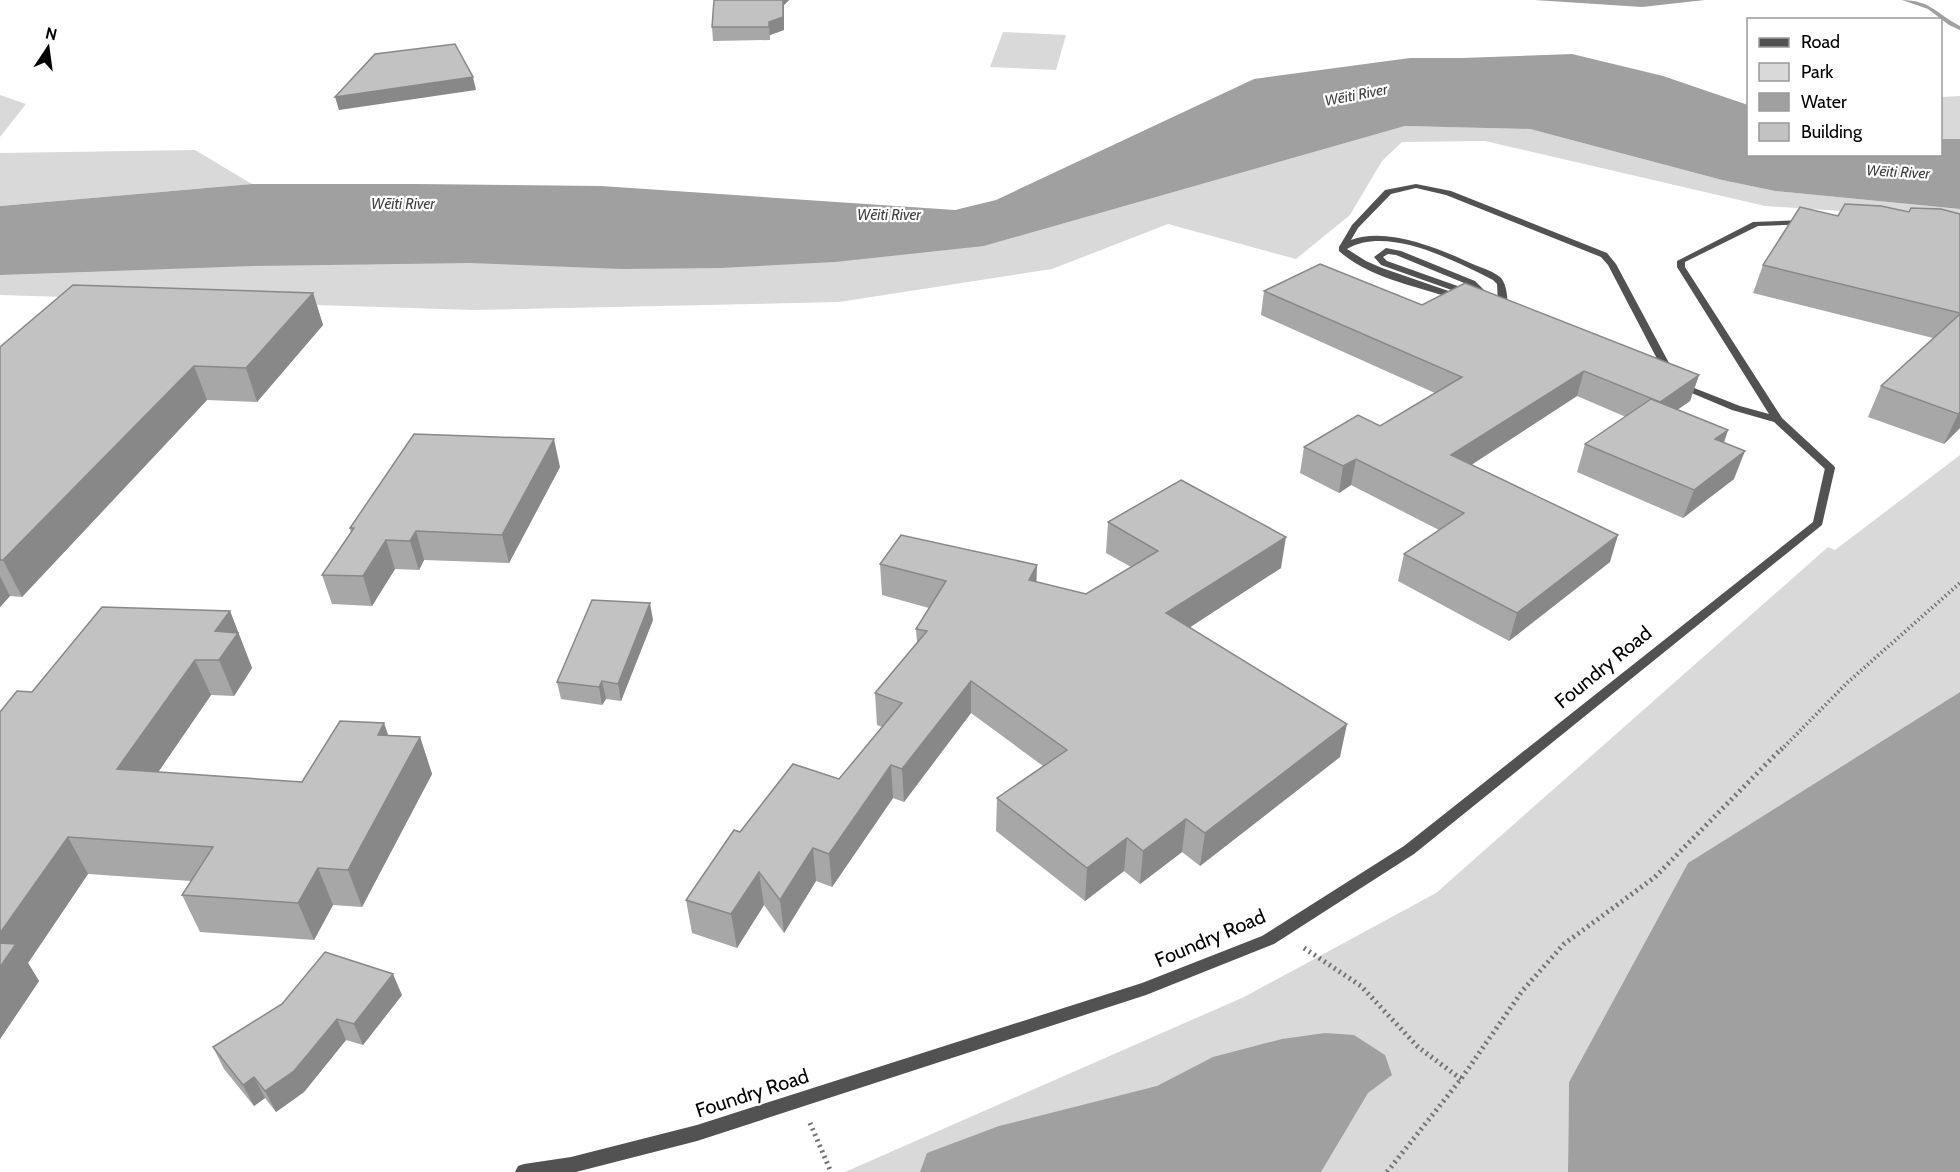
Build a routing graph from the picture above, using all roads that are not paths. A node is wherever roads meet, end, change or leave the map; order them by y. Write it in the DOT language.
graph roads {
  1 [pos="1812,223"];
  2 [pos="1343,247"];
  3 [pos="1503,314"];
  4 [pos="1514,319"];
  5 [pos="1654,376"];
  6 [pos="1676,384"];
  7 [pos="1778,420"];
  8 [pos="524,1172"];
  1 -- 7 [label="street"];
  2 -- 3 [label="street"];
  2 -- 3 [label="street"];
  2 -- 6 [label="street"];
  3 -- 3 [label="street"];
  3 -- 4 [label="street"];
  5 -- 6 [label="street"];
  6 -- 7 [label="street"];
  7 -- 8 [label="street, Foundry Road"];
}
